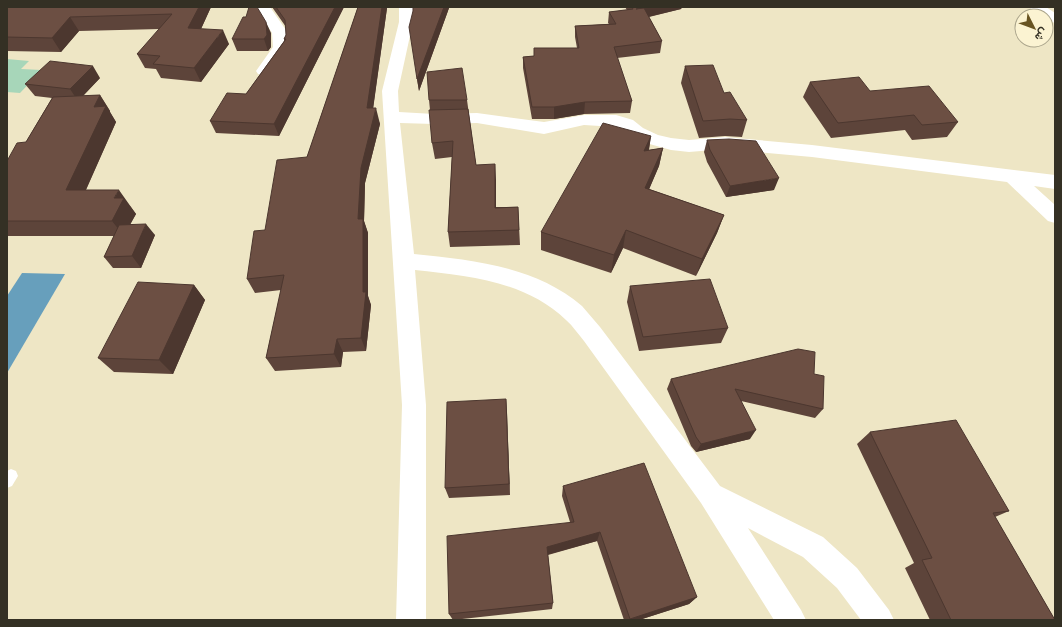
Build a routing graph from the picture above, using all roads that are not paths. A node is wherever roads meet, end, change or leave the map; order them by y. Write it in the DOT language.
graph roads {
  1 [pos="263,7"];
  2 [pos="406,7"];
  3 [pos="1036,7"];
  4 [pos="1055,19"];
  5 [pos="254,85"];
  6 [pos="391,117"];
  7 [pos="1013,177"];
  8 [pos="1055,182"];
  9 [pos="1055,216"];
  10 [pos="404,261"];
  11 [pos="710,494"];
  12 [pos="411,620"];
  13 [pos="791,620"];
  14 [pos="879,620"];
  1 -- 5 [label="street"];
  2 -- 6 [label="street"];
  3 -- 4 [label="street"];
  6 -- 7 [label="street"];
  6 -- 10 [label="street"];
  7 -- 8 [label="street"];
  7 -- 9 [label="street"];
  10 -- 11 [label="street"];
  10 -- 12 [label="street"];
  11 -- 13 [label="street"];
  11 -- 14 [label="street"];
}
